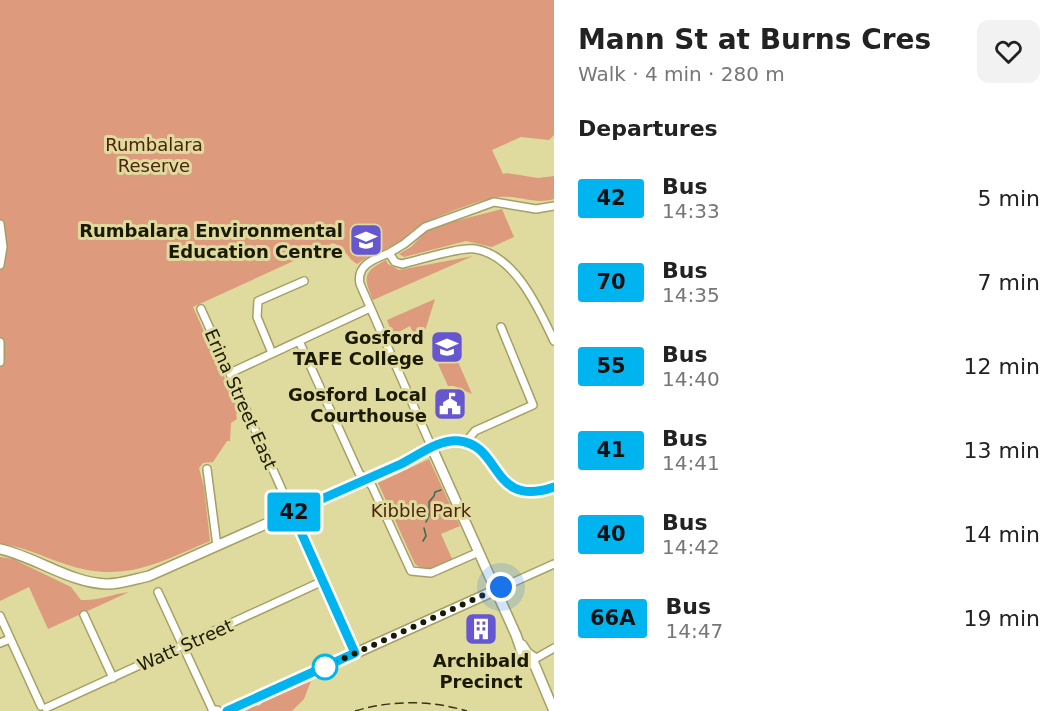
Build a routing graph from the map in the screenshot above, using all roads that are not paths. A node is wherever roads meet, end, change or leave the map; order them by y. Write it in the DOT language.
graph roads {
  1 [pos="554,206"];
  2 [pos="0,224"];
  3 [pos="389,253"];
  4 [pos="0,266"];
  5 [pos="304,280"];
  6 [pos="201,309"];
  7 [pos="370,309"];
  8 [pos="501,327"];
  9 [pos="299,341"];
  10 [pos="554,341"];
  11 [pos="0,342"];
  12 [pos="272,353"];
  13 [pos="0,362"];
  14 [pos="230,373"];
  15 [pos="466,442"];
  16 [pos="432,448"];
  17 [pos="207,469"];
  18 [pos="366,479"];
  19 [pos="554,486"];
  20 [pos="292,512"];
  21 [pos="217,546"];
  22 [pos="0,549"];
  23 [pos="478,552"];
  24 [pos="554,564"];
  25 [pos="323,581"];
  26 [pos="496,590"];
  27 [pos="158,592"];
  28 [pos="84,615"];
  29 [pos="0,616"];
  30 [pos="10,639"];
  31 [pos="0,644"];
  32 [pos="183,646"];
  33 [pos="554,648"];
  34 [pos="355,653"];
  35 [pos="531,657"];
  36 [pos="113,678"];
  37 [pos="43,709"];
  38 [pos="213,711"];
  39 [pos="218,711"];
  40 [pos="227,711"];
  41 [pos="552,711"];
  1 -- 3 [label="street"];
  2 -- 4 [label="street"];
  3 -- 7 [label="street"];
  3 -- 10 [label="street"];
  5 -- 12 [label="street"];
  6 -- 14 [label="street, Erina Street East"];
  7 -- 9 [label="street"];
  7 -- 16 [label="street"];
  8 -- 15 [label="street"];
  9 -- 12 [label="street"];
  9 -- 18 [label="street"];
  11 -- 13 [label="street"];
  12 -- 14 [label="street"];
  14 -- 20 [label="street, Erina Street East"];
  15 -- 16 [label="main road"];
  15 -- 19 [label="main road"];
  16 -- 18 [label="main road"];
  16 -- 23 [label="main road"];
  17 -- 21 [label="street"];
  18 -- 20 [label="main road"];
  18 -- 23 [label="street"];
  20 -- 21 [label="main road"];
  20 -- 25 [label="street, Erina Street East"];
  21 -- 22 [label="main road"];
  23 -- 26 [label="main road"];
  24 -- 26 [label="street"];
  25 -- 32 [label="street, Watt Street"];
  25 -- 34 [label="street, Erina Street East"];
  26 -- 34 [label="main road"];
  26 -- 35 [label="main road"];
  27 -- 32 [label="street"];
  28 -- 36 [label="street"];
  29 -- 30 [label="street"];
  30 -- 31 [label="street"];
  30 -- 37 [label="street"];
  32 -- 36 [label="street, Watt Street"];
  32 -- 38 [label="street"];
  33 -- 35 [label="street"];
  34 -- 40 [label="main road"];
  35 -- 41 [label="main road"];
  36 -- 37 [label="street, Watt Street"];
  38 -- 39 [label="main road"];
}
